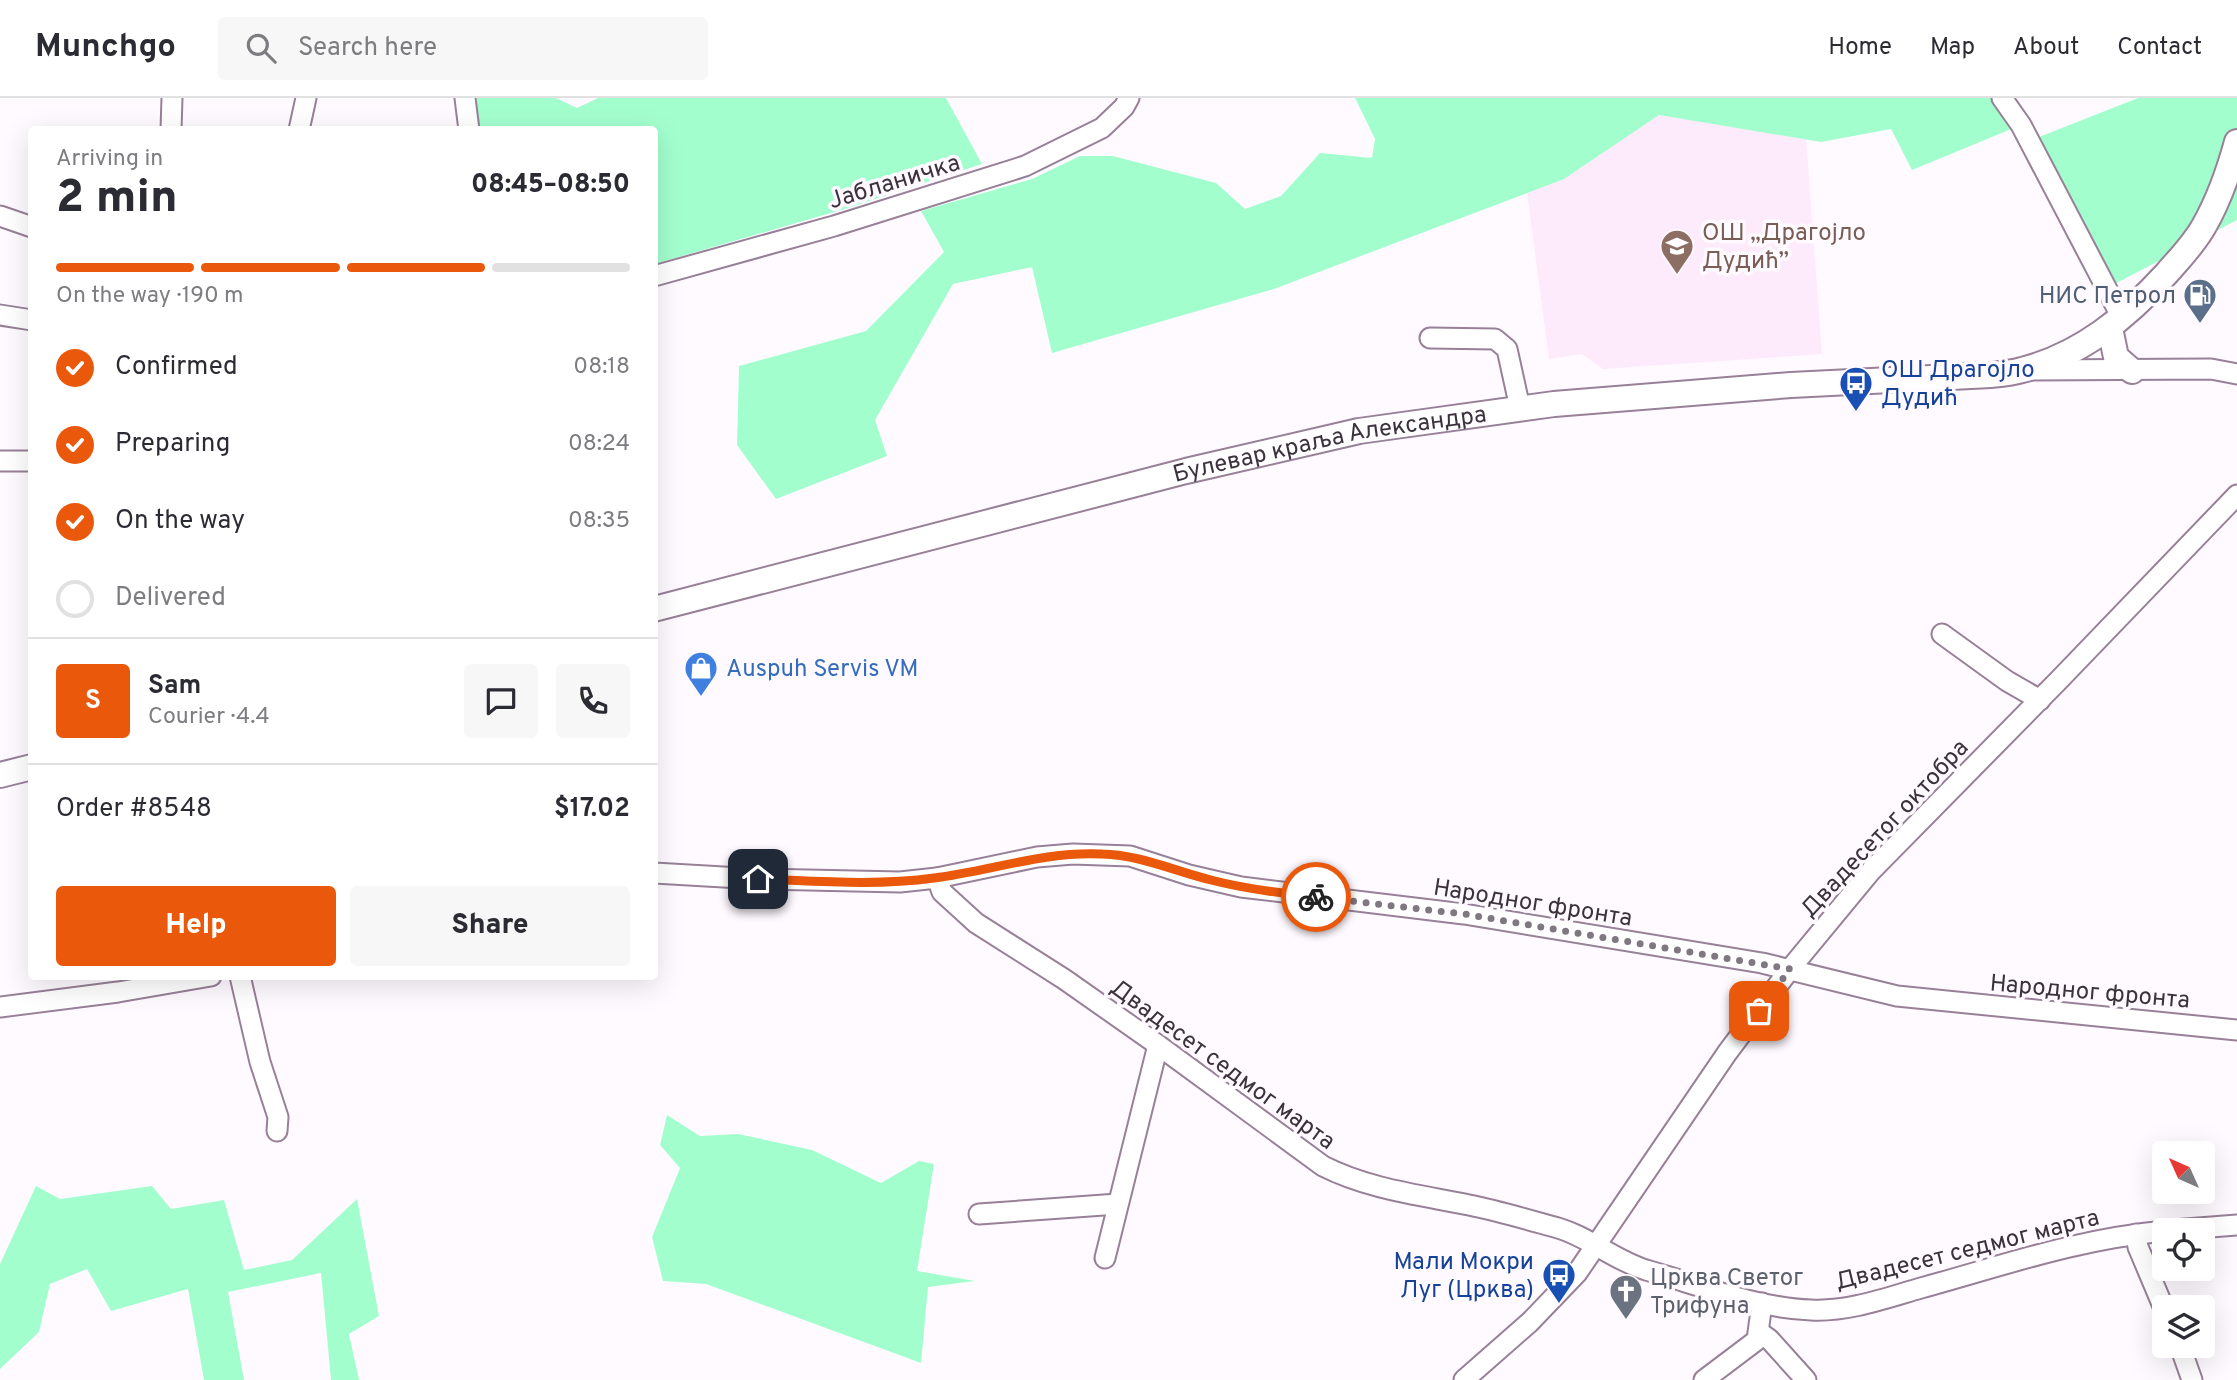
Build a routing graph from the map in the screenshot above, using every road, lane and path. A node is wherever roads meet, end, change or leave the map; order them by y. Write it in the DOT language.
graph roads {
  1 [pos="172,98"];
  2 [pos="306,98"];
  3 [pos="465,98"];
  4 [pos="1129,98"];
  5 [pos="2002,98"];
  6 [pos="171,126"];
  7 [pos="300,126"];
  8 [pos="468,126"];
  9 [pos="2237,142"];
  10 [pos="0,216"];
  11 [pos="28,226"];
  12 [pos="658,275"];
  13 [pos="0,315"];
  14 [pos="28,319"];
  15 [pos="2116,323"];
  16 [pos="1430,338"];
  17 [pos="2022,370"];
  18 [pos="2133,371"];
  19 [pos="2237,374"];
  20 [pos="1520,408"];
  21 [pos="0,461"];
  22 [pos="28,461"];
  23 [pos="2237,495"];
  24 [pos="658,608"];
  25 [pos="1942,634"];
  26 [pos="2040,700"];
  27 [pos="28,768"];
  28 [pos="0,775"];
  29 [pos="658,873"];
  30 [pos="937,878"];
  31 [pos="1790,969"];
  32 [pos="188,980"];
  33 [pos="241,980"];
  34 [pos="0,1007"];
  35 [pos="2237,1030"];
  36 [pos="1158,1045"];
  37 [pos="277,1131"];
  38 [pos="1118,1204"];
  39 [pos="979,1214"];
  40 [pos="2237,1225"];
  41 [pos="2215,1227"];
  42 [pos="2152,1232"];
  43 [pos="2136,1234"];
  44 [pos="1597,1246"];
  45 [pos="1105,1258"];
  46 [pos="2158,1295"];
  47 [pos="1762,1303"];
  48 [pos="1759,1332"];
  49 [pos="2184,1358"];
  50 [pos="1464,1380"];
  51 [pos="1704,1380"];
  52 [pos="1807,1380"];
  53 [pos="2192,1380"];
  1 -- 6 [label="street"];
  2 -- 7 [label="street"];
  3 -- 8 [label="street"];
  4 -- 12 [label="street, Јабланичка"];
  5 -- 15 [label="street"];
  9 -- 15 [label="main road, Булевар краља Александра"];
  10 -- 11 [label="street"];
  13 -- 14 [label="street"];
  15 -- 17 [label="main road, Булевар краља Александра"];
  15 -- 18 [label="main road"];
  16 -- 20 [label="street"];
  17 -- 18 [label="street, Булевар краља Александра"];
  17 -- 20 [label="main road, Булевар краља Александра"];
  18 -- 19 [label="street, Булевар краља Александра"];
  20 -- 24 [label="main road, Булевар краља Александра"];
  21 -- 22 [label="street"];
  23 -- 26 [label="street, Двадесетог октобра"];
  25 -- 26 [label="street"];
  26 -- 31 [label="street, Двадесетог октобра"];
  27 -- 28 [label="main road"];
  29 -- 30 [label="street, Народног фронта"];
  30 -- 31 [label="street, Народног фронта"];
  30 -- 36 [label="street, Двадесет седмог марта"];
  31 -- 35 [label="street, Народног фронта"];
  31 -- 44 [label="street, Двадесетог октобра"];
  32 -- 34 [label="street"];
  33 -- 37 [label="street"];
  36 -- 38 [label="street"];
  36 -- 44 [label="street, Двадесет седмог марта"];
  38 -- 39 [label="street"];
  38 -- 45 [label="street"];
  40 -- 41 [label="street"];
  42 -- 43 [label="street, Двадесет седмог марта"];
  43 -- 46 [label="street"];
  43 -- 47 [label="street, Двадесет седмог марта"];
  44 -- 47 [label="street, Двадесет седмог марта"];
  44 -- 50 [label="street, Двадесетог октобра"];
  47 -- 48 [label="street"];
  48 -- 51 [label="street"];
  48 -- 52 [label="street"];
  49 -- 53 [label="street"];
}
